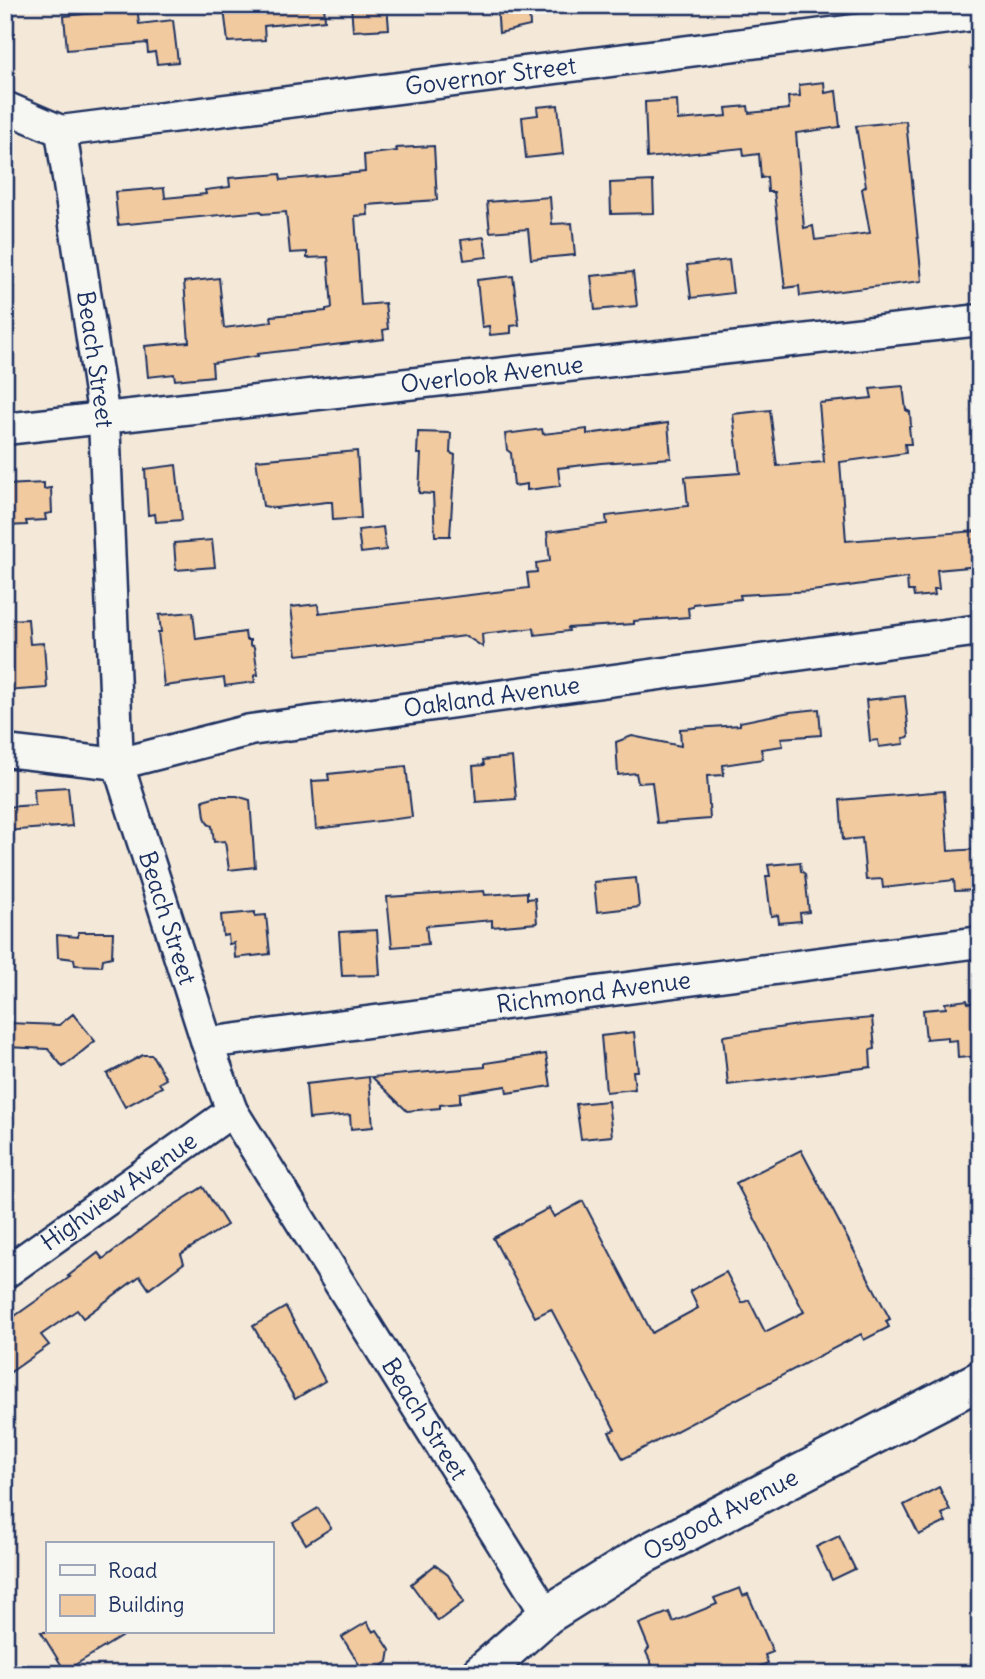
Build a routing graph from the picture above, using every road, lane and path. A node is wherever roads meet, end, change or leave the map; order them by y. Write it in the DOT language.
graph roads {
  1 [pos="980,15"];
  2 [pos="5,107"];
  3 [pos="61,131"];
  4 [pos="980,320"];
  5 [pos="104,419"];
  6 [pos="5,429"];
  7 [pos="980,630"];
  8 [pos="5,751"];
  9 [pos="118,764"];
  10 [pos="980,942"];
  11 [pos="207,1043"];
  12 [pos="232,1111"];
  13 [pos="5,1273"];
  14 [pos="980,1380"];
  15 [pos="547,1615"];
  16 [pos="480,1674"];
  1 -- 3 [label="street, Governor Street"];
  2 -- 3 [label="street"];
  3 -- 5 [label="street, Beach Street"];
  4 -- 5 [label="street, Overlook Avenue"];
  5 -- 6 [label="street, Overlook Avenue"];
  5 -- 9 [label="street, Beach Street"];
  7 -- 9 [label="street, Oakland Avenue"];
  8 -- 9 [label="street, Oakland Avenue"];
  9 -- 11 [label="street, Beach Street"];
  10 -- 11 [label="street, Richmond Avenue"];
  11 -- 12 [label="street, Beach Street"];
  12 -- 13 [label="street, Highview Avenue"];
  12 -- 15 [label="street, Beach Street"];
  14 -- 15 [label="street, Osgood Avenue"];
  15 -- 16 [label="street, Osgood Avenue"];
}
